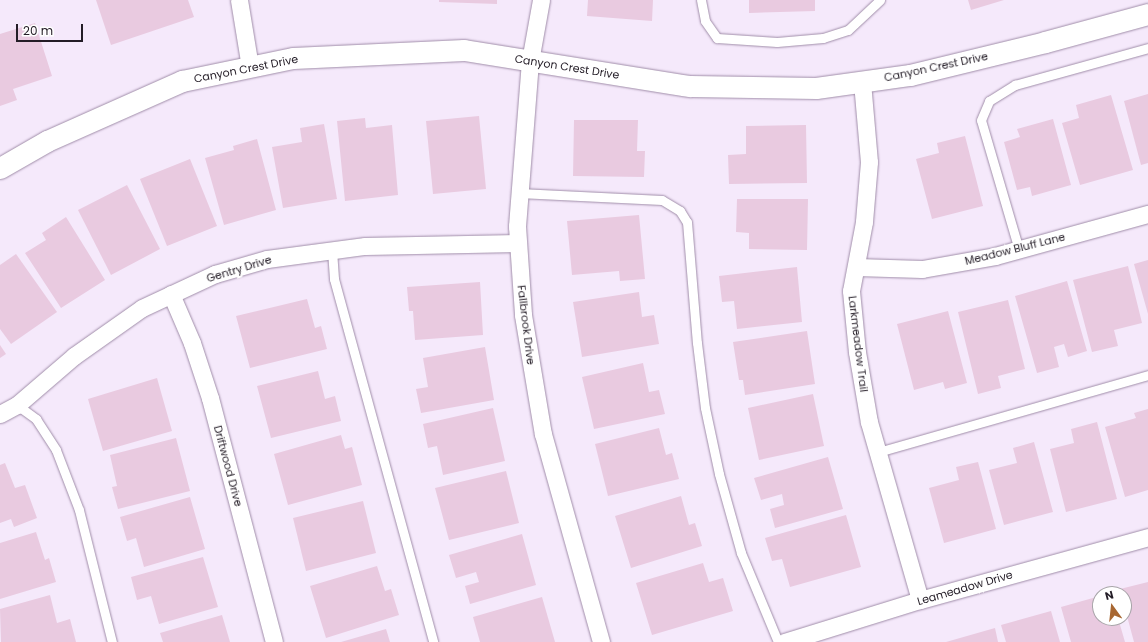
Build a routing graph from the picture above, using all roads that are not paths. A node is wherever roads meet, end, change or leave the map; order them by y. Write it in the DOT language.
graph roads {
  1 [pos="239,0"];
  2 [pos="541,0"];
  3 [pos="701,0"];
  4 [pos="880,0"];
  5 [pos="1148,14"];
  6 [pos="1148,48"];
  7 [pos="530,61"];
  8 [pos="250,67"];
  9 [pos="862,82"];
  10 [pos="0,168"];
  11 [pos="519,193"];
  12 [pos="1148,214"];
  13 [pos="518,243"];
  14 [pos="332,250"];
  15 [pos="1019,250"];
  16 [pos="856,267"];
  17 [pos="171,294"];
  18 [pos="1148,375"];
  19 [pos="16,405"];
  20 [pos="0,414"];
  21 [pos="878,452"];
  22 [pos="1148,537"];
  23 [pos="920,600"];
  24 [pos="112,642"];
  25 [pos="274,642"];
  26 [pos="433,642"];
  27 [pos="601,642"];
  28 [pos="778,642"];
  29 [pos="784,642"];
  1 -- 8 [label="street"];
  2 -- 7 [label="street, Fallbrook Drive"];
  3 -- 4 [label="lane"];
  5 -- 9 [label="street, Canyon Crest Drive"];
  6 -- 15 [label="lane"];
  7 -- 8 [label="street, Canyon Crest Drive"];
  7 -- 9 [label="street, Canyon Crest Drive"];
  7 -- 11 [label="street, Fallbrook Drive"];
  8 -- 10 [label="street, Canyon Crest Drive"];
  9 -- 16 [label="street, Larkmeadow Trail"];
  11 -- 13 [label="street, Fallbrook Drive"];
  11 -- 28 [label="lane"];
  12 -- 15 [label="street, Meadow Bluff Lane"];
  13 -- 14 [label="street, Gentry Drive"];
  13 -- 27 [label="street, Fallbrook Drive"];
  14 -- 17 [label="street, Gentry Drive"];
  14 -- 26 [label="lane"];
  15 -- 16 [label="street, Meadow Bluff Lane"];
  16 -- 21 [label="street, Larkmeadow Trail"];
  17 -- 19 [label="street, Gentry Drive"];
  17 -- 25 [label="street, Driftwood Drive"];
  18 -- 21 [label="lane"];
  19 -- 20 [label="street, Gentry Drive"];
  19 -- 24 [label="lane"];
  21 -- 23 [label="street, Larkmeadow Trail"];
  22 -- 23 [label="street, Leameadow Drive"];
  23 -- 29 [label="street, Leameadow Drive"];
}
